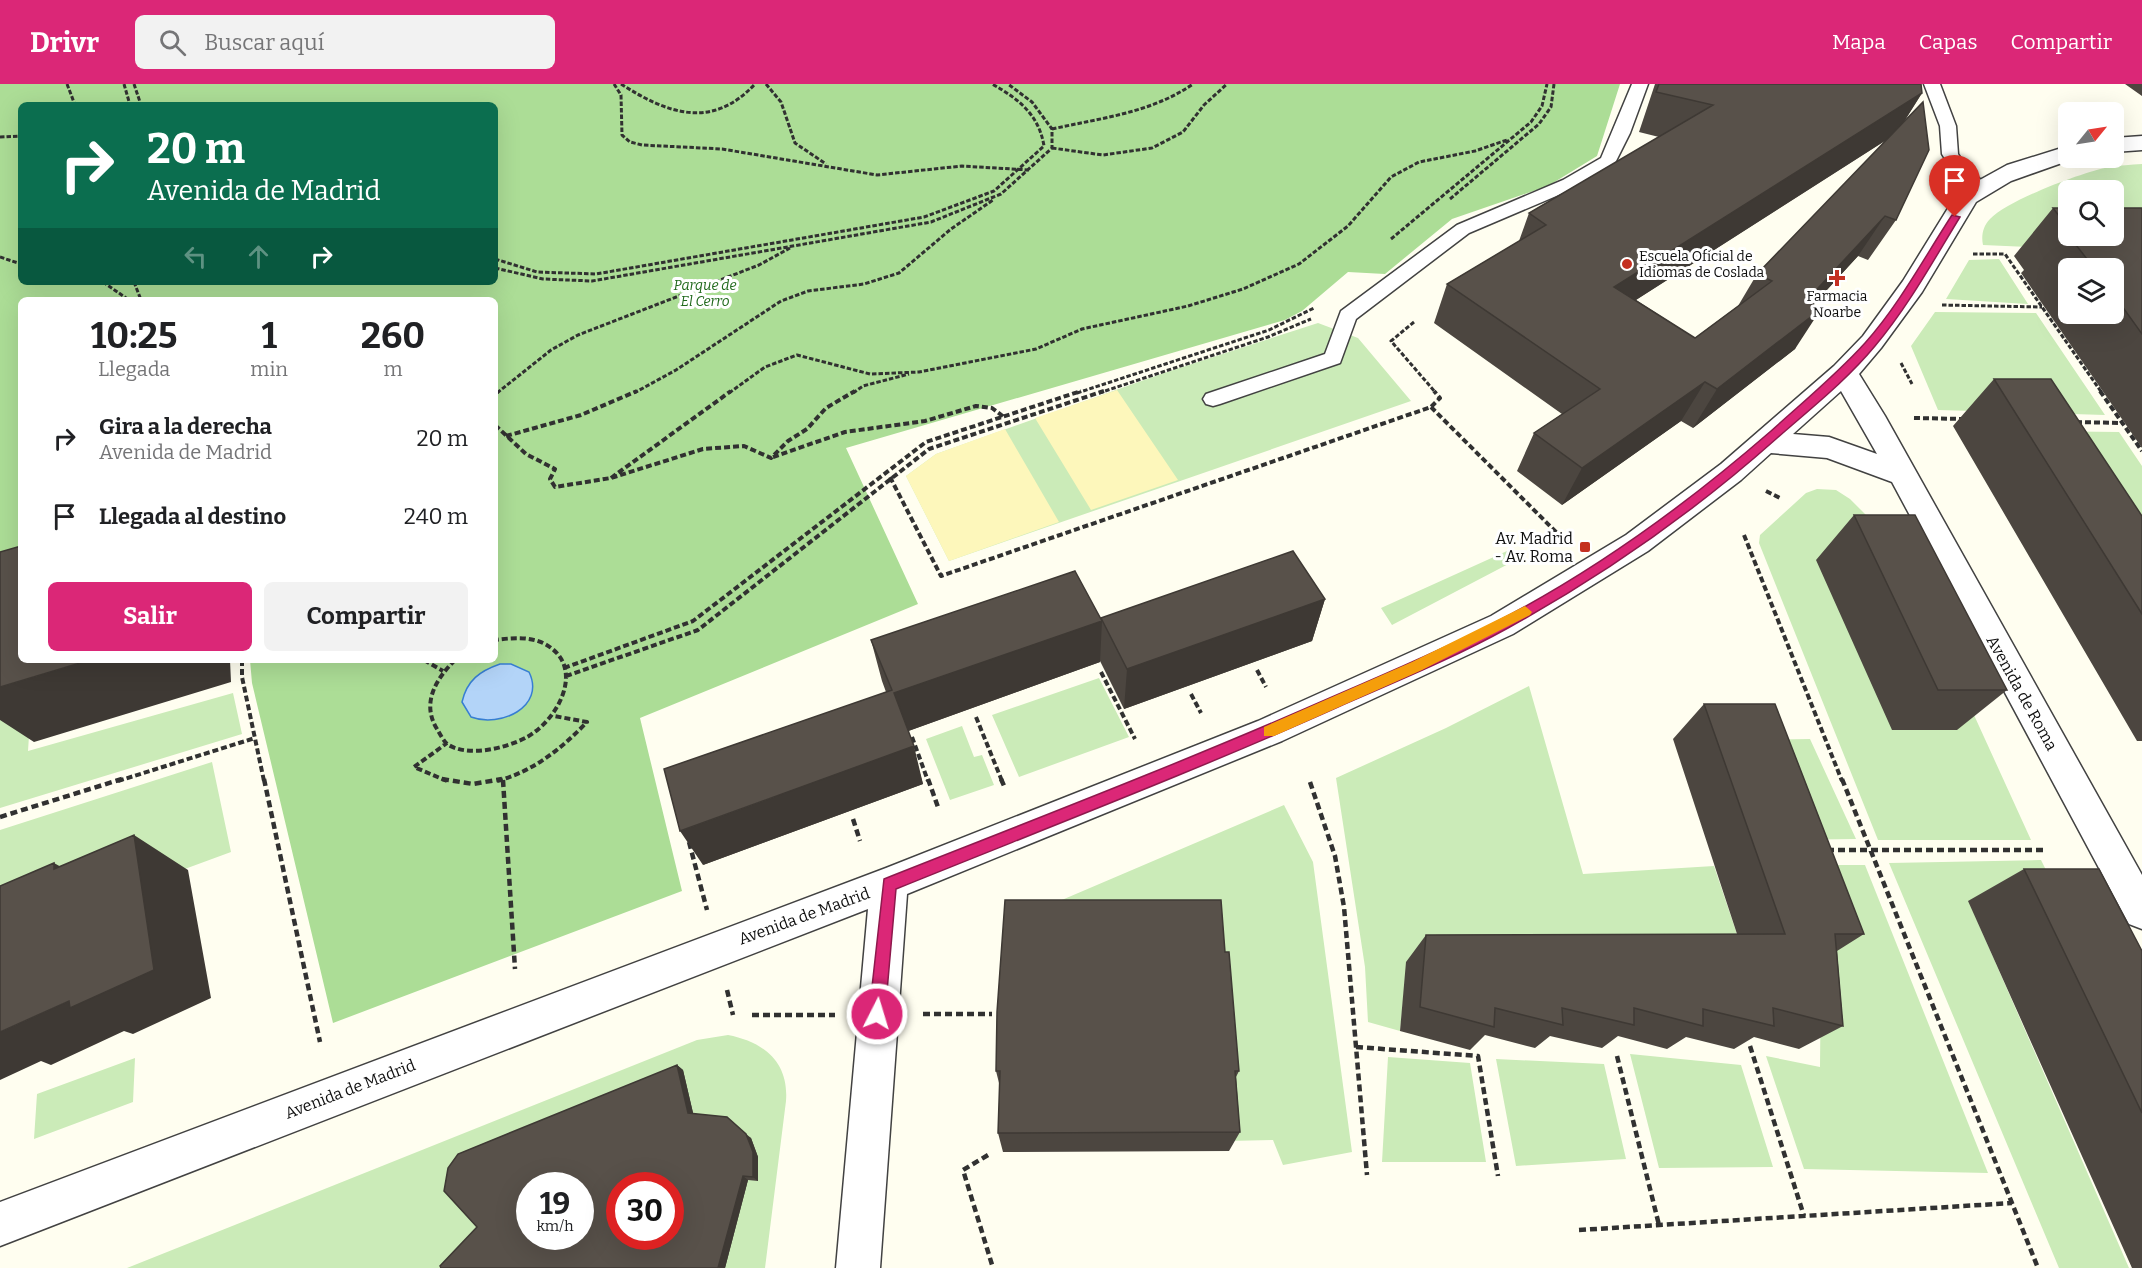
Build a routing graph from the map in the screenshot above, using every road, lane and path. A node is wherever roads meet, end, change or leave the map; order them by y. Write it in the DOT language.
graph roads {
  1 [pos="67,84"];
  2 [pos="124,84"];
  3 [pos="134,84"];
  4 [pos="614,84"];
  5 [pos="621,84"];
  6 [pos="755,84"];
  7 [pos="766,84"];
  8 [pos="992,84"];
  9 [pos="1008,84"];
  10 [pos="1193,84"];
  11 [pos="1227,84"];
  12 [pos="1547,84"];
  13 [pos="1554,84"];
  14 [pos="1640,84"];
  15 [pos="1932,84"];
  16 [pos="1015,86"];
  17 [pos="74,102"];
  18 [pos="129,102"];
  19 [pos="140,102"];
  20 [pos="1052,129"];
  21 [pos="1531,132"];
  22 [pos="18,136"];
  23 [pos="0,137"];
  24 [pos="1510,139"];
  25 [pos="2142,143"];
  26 [pos="2124,144"];
  27 [pos="1052,148"];
  28 [pos="2058,156"];
  29 [pos="830,166"];
  30 [pos="1022,169"];
  31 [pos="1031,170"];
  32 [pos="1980,187"];
  33 [pos="1001,195"];
  34 [pos="1448,200"];
  35 [pos="1384,245"];
  36 [pos="793,246"];
  37 [pos="1966,255"];
  38 [pos="0,257"];
  39 [pos="498,260"];
  40 [pos="18,263"];
  41 [pos="498,269"];
  42 [pos="107,285"];
  43 [pos="125,297"];
  44 [pos="1319,304"];
  45 [pos="1934,305"];
  46 [pos="2043,307"];
  47 [pos="1319,313"];
  48 [pos="1414,322"];
  49 [pos="919,372"];
  50 [pos="1844,373"];
  51 [pos="498,392"];
  52 [pos="1213,399"];
  53 [pos="1431,407"];
  54 [pos="1003,417"];
  55 [pos="1932,419"];
  56 [pos="1967,419"];
  57 [pos="1009,422"];
  58 [pos="2075,422"];
  59 [pos="2123,423"];
  60 [pos="498,427"];
  61 [pos="506,436"];
  62 [pos="1766,442"];
  63 [pos="2142,451"];
  64 [pos="771,458"];
  65 [pos="1902,474"];
  66 [pos="890,477"];
  67 [pos="611,478"];
  68 [pos="1744,535"];
  69 [pos="1567,542"];
  70 [pos="498,639"];
  71 [pos="242,663"];
  72 [pos="429,663"];
  73 [pos="452,663"];
  74 [pos="564,668"];
  75 [pos="1257,670"];
  76 [pos="443,671"];
  77 [pos="1101,672"];
  78 [pos="566,676"];
  79 [pos="1266,687"];
  80 [pos="1191,694"];
  81 [pos="1201,713"];
  82 [pos="554,716"];
  83 [pos="976,717"];
  84 [pos="912,737"];
  85 [pos="255,738"];
  86 [pos="1136,739"];
  87 [pos="447,743"];
  88 [pos="502,780"];
  89 [pos="1310,782"];
  90 [pos="1005,788"];
  91 [pos="939,810"];
  92 [pos="0,817"];
  93 [pos="853,819"];
  94 [pos="689,839"];
  95 [pos="860,841"];
  96 [pos="1870,849"];
  97 [pos="1817,850"];
  98 [pos="2045,850"];
  99 [pos="889,884"];
  100 [pos="705,901"];
  101 [pos="2142,911"];
  102 [pos="515,969"];
  103 [pos="320,1042"];
  104 [pos="1750,1046"];
  105 [pos="1356,1047"];
  106 [pos="1617,1056"];
  107 [pos="988,1155"];
  108 [pos="1367,1175"];
  109 [pos="1498,1176"];
  110 [pos="2012,1203"];
  111 [pos="1804,1216"];
  112 [pos="0,1224"];
  113 [pos="1659,1225"];
  114 [pos="1579,1230"];
  115 [pos="858,1268"];
  116 [pos="993,1268"];
  117 [pos="2038,1268"];
  1 -- 17 [label="path"];
  2 -- 18 [label="path"];
  3 -- 19 [label="path"];
  4 -- 29 [label="path"];
  5 -- 6 [label="path"];
  7 -- 29 [label="path"];
  8 -- 30 [label="path"];
  9 -- 16 [label="path"];
  10 -- 20 [label="path"];
  11 -- 27 [label="path"];
  12 -- 24 [label="path"];
  13 -- 21 [label="path"];
  14 -- 52 [label="lane"];
  15 -- 32 [label="lane"];
  16 -- 20 [label="path"];
  20 -- 27 [label="path"];
  21 -- 24 [label="path"];
  21 -- 34 [label="path"];
  22 -- 23 [label="path"];
  24 -- 35 [label="path"];
  24 -- 49 [label="path"];
  25 -- 26 [label="street"];
  27 -- 31 [label="path"];
  28 -- 32 [label="street, Avenida de Madrid"];
  29 -- 30 [label="path"];
  30 -- 31 [label="path"];
  30 -- 39 [label="path"];
  31 -- 33 [label="path"];
  32 -- 50 [label="street, Avenida de Madrid"];
  33 -- 36 [label="path"];
  33 -- 61 [label="path"];
  36 -- 41 [label="path"];
  36 -- 51 [label="path"];
  37 -- 46 [label="path"];
  38 -- 40 [label="path"];
  42 -- 43 [label="path"];
  44 -- 54 [label="path"];
  45 -- 46 [label="path"];
  46 -- 59 [label="path"];
  47 -- 57 [label="path"];
  48 -- 53 [label="path"];
  49 -- 64 [label="path"];
  49 -- 67 [label="path"];
  50 -- 62 [label="street, Avenida de Madrid"];
  50 -- 65 [label="street, Avenida de Roma"];
  53 -- 66 [label="path"];
  53 -- 69 [label="path"];
  54 -- 57 [label="path"];
  54 -- 64 [label="path"];
  54 -- 74 [label="path"];
  55 -- 56 [label="path"];
  57 -- 66 [label="path"];
  58 -- 59 [label="path"];
  59 -- 63 [label="path"];
  60 -- 61 [label="path"];
  61 -- 67 [label="path"];
  62 -- 65 [label="street"];
  62 -- 99 [label="street, Avenida de Madrid"];
  64 -- 67 [label="path"];
  65 -- 101 [label="street, Avenida de Roma"];
  66 -- 78 [label="path"];
  68 -- 96 [label="path"];
  70 -- 74 [label="path"];
  71 -- 85 [label="path"];
  72 -- 76 [label="path"];
  73 -- 76 [label="path"];
  74 -- 78 [label="path"];
  75 -- 79 [label="path"];
  76 -- 87 [label="path"];
  77 -- 86 [label="path"];
  78 -- 82 [label="path"];
  80 -- 81 [label="path"];
  82 -- 87 [label="path"];
  82 -- 88 [label="path"];
  83 -- 90 [label="path"];
  84 -- 91 [label="path"];
  85 -- 92 [label="path"];
  85 -- 103 [label="path"];
  87 -- 88 [label="path"];
  88 -- 102 [label="path"];
  89 -- 105 [label="path"];
  93 -- 95 [label="path"];
  94 -- 100 [label="path"];
  96 -- 97 [label="path"];
  96 -- 98 [label="path"];
  96 -- 110 [label="path"];
  99 -- 112 [label="street, Avenida de Madrid"];
  99 -- 115 [label="street"];
  104 -- 111 [label="path"];
  105 -- 108 [label="path"];
  105 -- 109 [label="path"];
  106 -- 113 [label="path"];
  107 -- 116 [label="path"];
  110 -- 111 [label="path"];
  110 -- 117 [label="path"];
  111 -- 113 [label="path"];
  113 -- 114 [label="path"];
}
